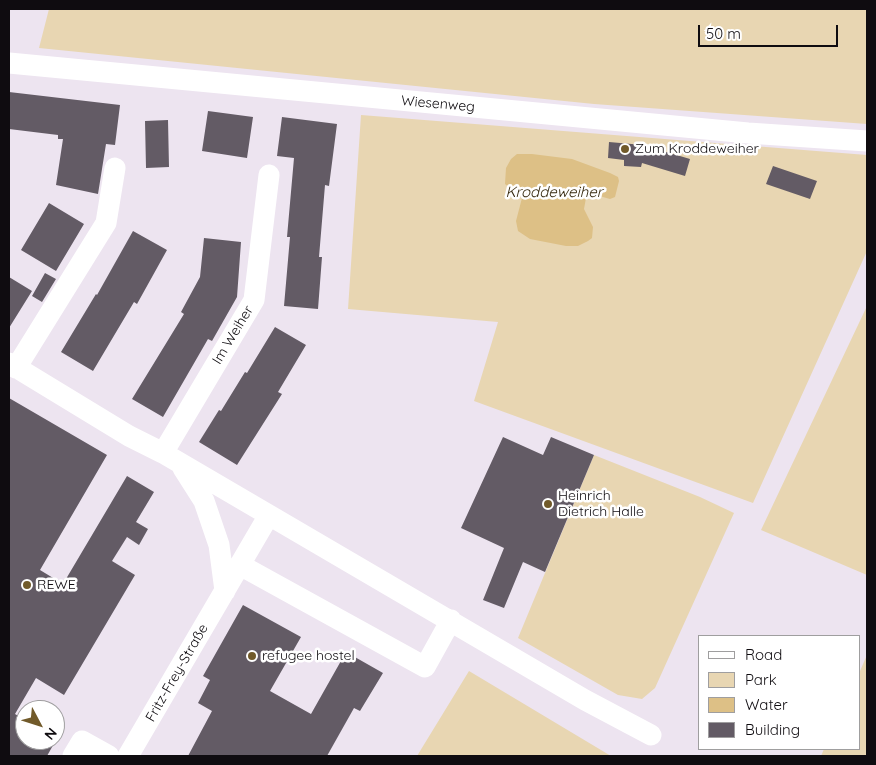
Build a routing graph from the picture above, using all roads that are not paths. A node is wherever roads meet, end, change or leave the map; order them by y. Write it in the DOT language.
graph roads {
  1 [pos="9,63"];
  2 [pos="867,141"];
  3 [pos="115,168"];
  4 [pos="269,175"];
  5 [pos="12,365"];
  6 [pos="172,458"];
  7 [pos="269,516"];
  8 [pos="240,565"];
  9 [pos="225,591"];
  10 [pos="451,620"];
  11 [pos="651,735"];
  12 [pos="73,756"];
  13 [pos="109,756"];
  14 [pos="128,756"];
  1 -- 2 [label="street, Wiesenweg"];
  3 -- 5 [label="street"];
  4 -- 6 [label="street, Im Weiher"];
  5 -- 6 [label="street"];
  6 -- 7 [label="street"];
  6 -- 9 [label="street"];
  7 -- 8 [label="street, Fritz-Frey-Straße"];
  7 -- 10 [label="street"];
  8 -- 9 [label="street, Fritz-Frey-Straße"];
  8 -- 10 [label="street"];
  9 -- 14 [label="street, Fritz-Frey-Straße"];
  10 -- 11 [label="street"];
  12 -- 13 [label="street"];
}
